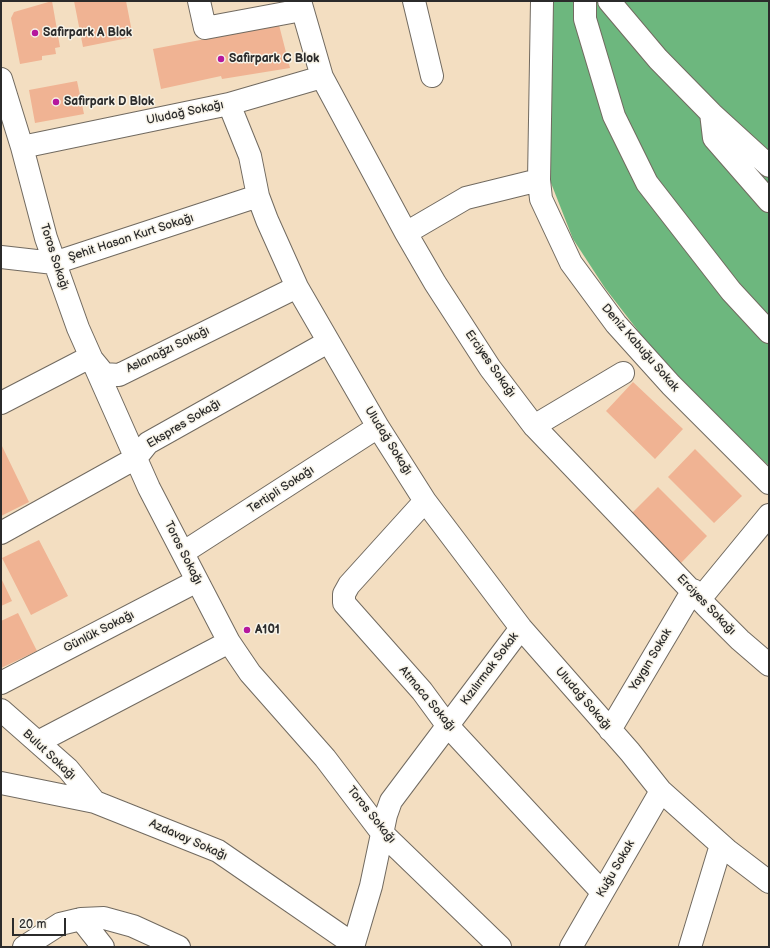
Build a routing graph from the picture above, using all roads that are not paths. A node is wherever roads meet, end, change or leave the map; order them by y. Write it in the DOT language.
graph roads {
  1 [pos="199,1"];
  2 [pos="414,1"];
  3 [pos="542,1"];
  4 [pos="585,1"];
  5 [pos="609,1"];
  6 [pos="301,6"];
  7 [pos="432,76"];
  8 [pos="322,77"];
  9 [pos="1,80"];
  10 [pos="229,104"];
  11 [pos="711,113"];
  12 [pos="22,147"];
  13 [pos="769,166"];
  14 [pos="539,180"];
  15 [pos="258,196"];
  16 [pos="769,201"];
  17 [pos="406,233"];
  18 [pos="3,259"];
  19 [pos="54,263"];
  20 [pos="297,287"];
  21 [pos="769,332"];
  22 [pos="328,342"];
  23 [pos="90,357"];
  24 [pos="623,373"];
  25 [pos="1,403"];
  26 [pos="534,426"];
  27 [pos="378,427"];
  28 [pos="136,458"];
  29 [pos="769,483"];
  30 [pos="425,501"];
  31 [pos="769,516"];
  32 [pos="1,533"];
  33 [pos="184,552"];
  34 [pos="197,581"];
  35 [pos="696,595"];
  36 [pos="521,628"];
  37 [pos="229,642"];
  38 [pos="769,665"];
  39 [pos="1,683"];
  40 [pos="1,710"];
  41 [pos="447,725"];
  42 [pos="610,730"];
  43 [pos="38,742"];
  44 [pos="1,783"];
  45 [pos="661,791"];
  46 [pos="94,802"];
  47 [pos="382,833"];
  48 [pos="721,845"];
  49 [pos="769,882"];
  50 [pos="602,892"];
  51 [pos="81,919"];
  52 [pos="353,945"];
  53 [pos="24,947"];
  54 [pos="103,947"];
  55 [pos="179,947"];
  56 [pos="500,947"];
  57 [pos="571,947"];
  58 [pos="690,947"];
  1 -- 6 [label="street"];
  2 -- 7 [label="street"];
  3 -- 14 [label="street, Deniz Kabuğu Sokak"];
  4 -- 21 [label="street"];
  5 -- 11 [label="street"];
  6 -- 8 [label="street, Erciyes Sokağı"];
  8 -- 10 [label="street"];
  8 -- 17 [label="street, Erciyes Sokağı"];
  9 -- 12 [label="street, Toros Sokağı"];
  10 -- 12 [label="street, Uludağ Sokağı"];
  10 -- 15 [label="street, Uludağ Sokağı"];
  11 -- 13 [label="street"];
  11 -- 16 [label="street"];
  12 -- 19 [label="street, Toros Sokağı"];
  14 -- 17 [label="street"];
  14 -- 29 [label="street, Deniz Kabuğu Sokak"];
  15 -- 19 [label="street, Şehit Hasan Kurt Sokağı"];
  15 -- 20 [label="street, Uludağ Sokağı"];
  17 -- 26 [label="street, Erciyes Sokağı"];
  18 -- 19 [label="street, Şehit Hasan Kurt Sokağı"];
  19 -- 23 [label="street, Toros Sokağı"];
  20 -- 22 [label="street, Uludağ Sokağı"];
  20 -- 23 [label="street, Aslanağzı Sokağı"];
  22 -- 27 [label="street, Uludağ Sokağı"];
  22 -- 28 [label="street, Ekspres Sokağı"];
  23 -- 25 [label="street"];
  23 -- 28 [label="street, Toros Sokağı"];
  24 -- 26 [label="street"];
  26 -- 35 [label="street, Erciyes Sokağı"];
  27 -- 30 [label="street, Uludağ Sokağı"];
  27 -- 33 [label="street, Tertipli Sokağı"];
  28 -- 32 [label="street, Ekspres Sokağı"];
  28 -- 33 [label="street, Toros Sokağı"];
  30 -- 36 [label="street, Uludağ Sokağı"];
  30 -- 41 [label="street, Atmaca Sokağı"];
  31 -- 35 [label="street, Yaygın Sokak"];
  33 -- 34 [label="street, Toros Sokağı"];
  34 -- 37 [label="street, Toros Sokağı"];
  34 -- 39 [label="street, Günlük Sokağı"];
  35 -- 38 [label="street, Erciyes Sokağı"];
  35 -- 42 [label="street, Yaygın Sokak"];
  36 -- 41 [label="street, Kızılırmak Sokak"];
  36 -- 42 [label="street, Uludağ Sokağı"];
  37 -- 43 [label="street"];
  37 -- 47 [label="street, Toros Sokağı"];
  40 -- 43 [label="street, Bulut Sokağı"];
  41 -- 47 [label="street, Kızılırmak Sokak"];
  41 -- 50 [label="street, Atmaca Sokağı"];
  42 -- 45 [label="street, Uludağ Sokağı"];
  43 -- 46 [label="street, Bulut Sokağı"];
  44 -- 46 [label="street, Azdavay Sokağı"];
  45 -- 48 [label="street, Uludağ Sokağı"];
  45 -- 50 [label="street, Kuğu Sokak"];
  46 -- 52 [label="street, Azdavay Sokağı"];
  47 -- 52 [label="street, Kızılırmak Sokak"];
  47 -- 56 [label="street, Toros Sokağı"];
  48 -- 49 [label="street, Uludağ Sokağı"];
  48 -- 58 [label="street"];
  50 -- 57 [label="street, Kuğu Sokak"];
  51 -- 53 [label="street"];
  51 -- 54 [label="street"];
  51 -- 55 [label="street"];
}
